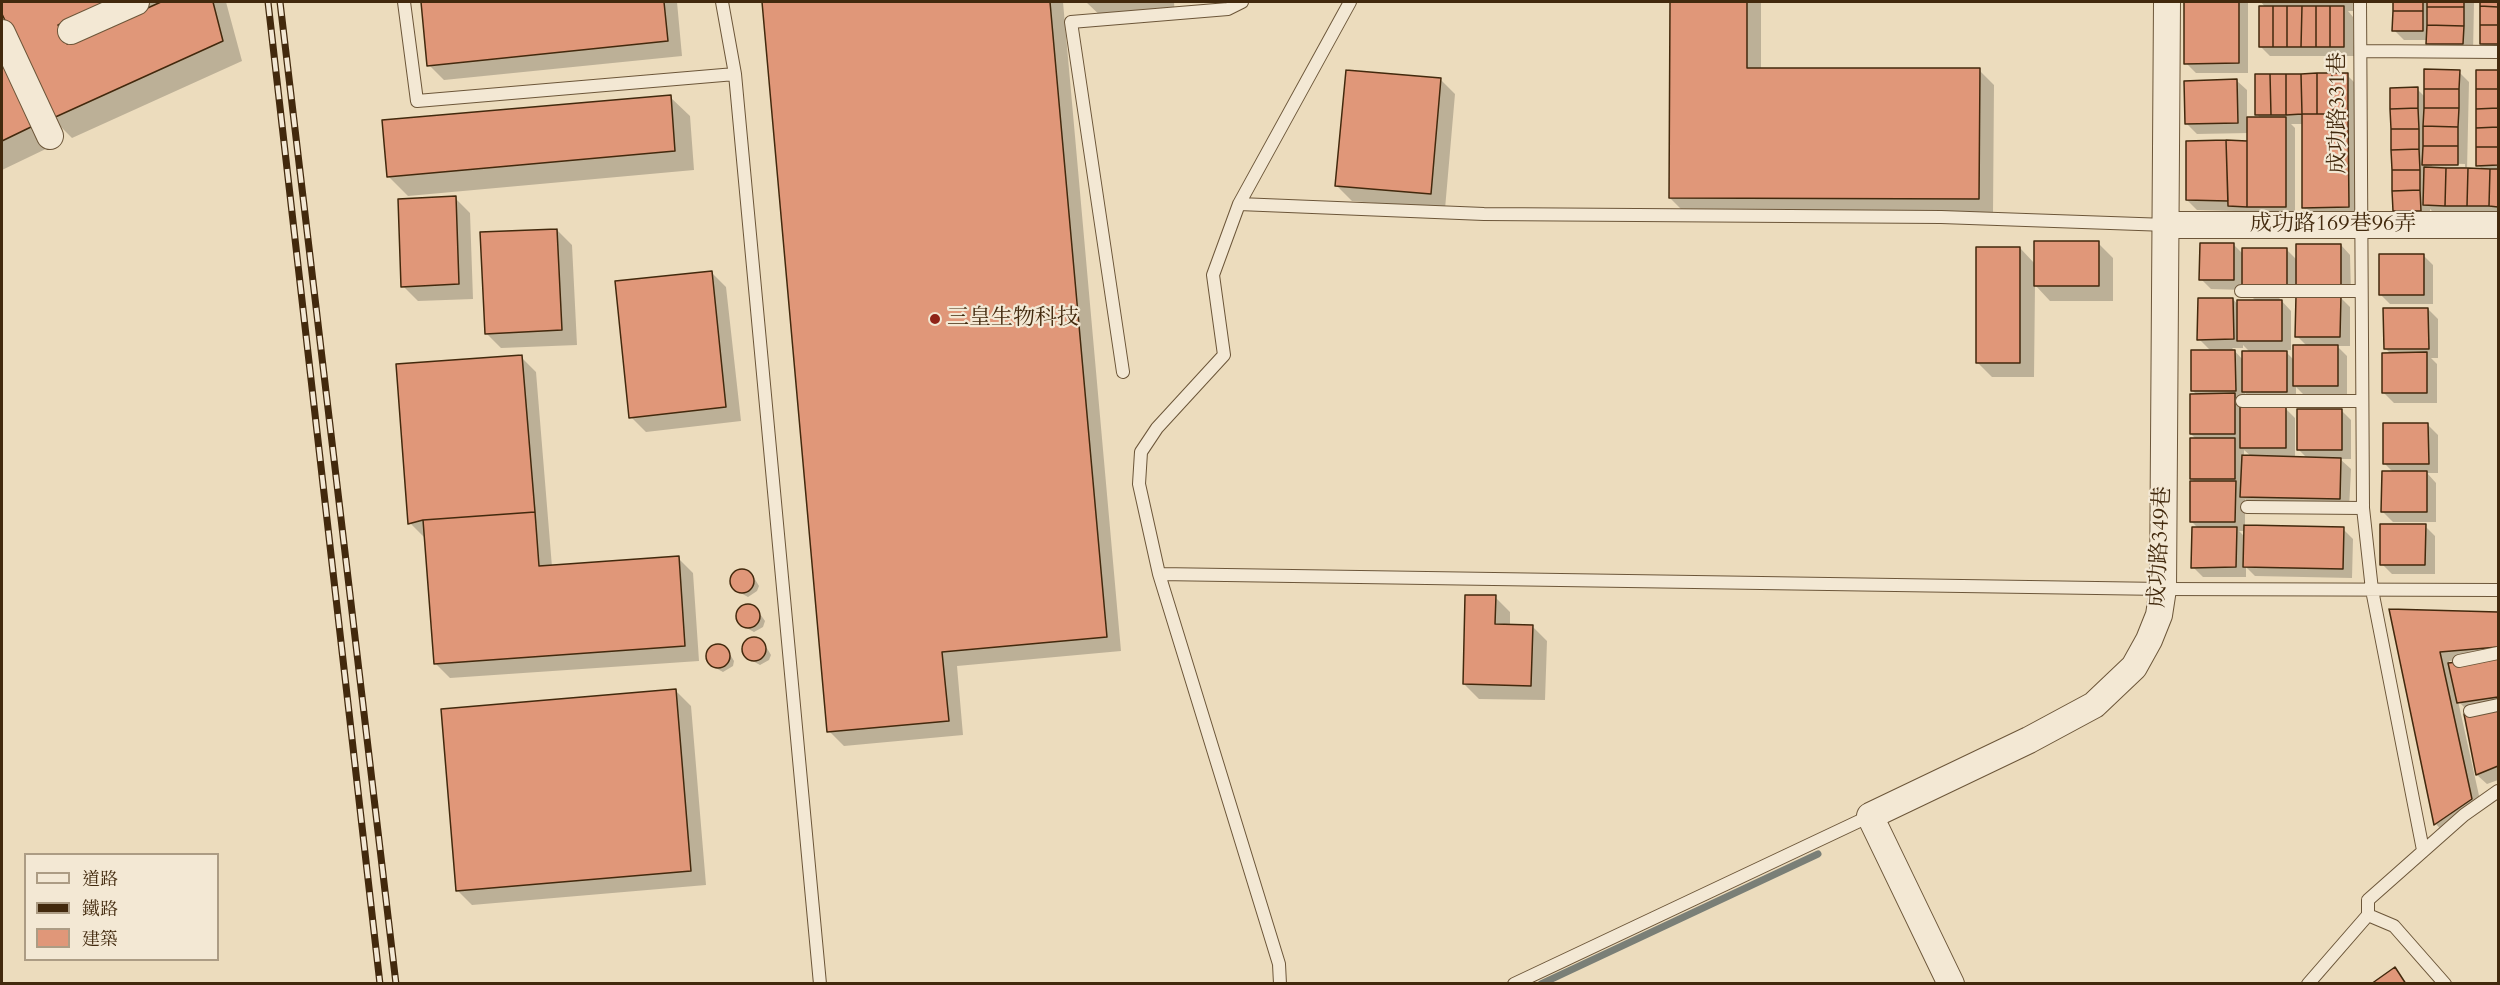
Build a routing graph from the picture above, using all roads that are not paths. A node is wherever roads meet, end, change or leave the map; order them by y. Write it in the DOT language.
graph roads {
  1 [pos="136,2"];
  2 [pos="404,2"];
  3 [pos="722,2"];
  4 [pos="1242,2"];
  5 [pos="1350,2"];
  6 [pos="2167,2"];
  7 [pos="2360,2"];
  8 [pos="71,31"];
  9 [pos="2,33"];
  10 [pos="2361,51"];
  11 [pos="2499,52"];
  12 [pos="735,74"];
  13 [pos="50,136"];
  14 [pos="1239,204"];
  15 [pos="2167,225"];
  16 [pos="2360,225"];
  17 [pos="2499,225"];
  18 [pos="2241,291"];
  19 [pos="2361,291"];
  20 [pos="1123,372"];
  21 [pos="2242,401"];
  22 [pos="2362,401"];
  23 [pos="2247,507"];
  24 [pos="2363,508"];
  25 [pos="1159,574"];
  26 [pos="2163,589"];
  27 [pos="2372,590"];
  28 [pos="2499,590"];
  29 [pos="2499,653"];
  30 [pos="2459,661"];
  31 [pos="2499,705"];
  32 [pos="2470,711"];
  33 [pos="2499,791"];
  34 [pos="1870,816"];
  35 [pos="2423,850"];
  36 [pos="2368,915"];
  37 [pos="820,984"];
  38 [pos="1280,984"];
  39 [pos="1514,984"];
  40 [pos="1951,984"];
  41 [pos="2308,984"];
  42 [pos="2445,984"];
  1 -- 8 [label="street"];
  2 -- 12 [label="lane"];
  3 -- 12 [label="lane"];
  4 -- 20 [label="lane"];
  5 -- 14 [label="lane"];
  6 -- 15 [label="street, 成功路349巷"];
  7 -- 10 [label="lane, 成功路331巷"];
  9 -- 13 [label="street"];
  10 -- 11 [label="lane"];
  10 -- 16 [label="lane, 成功路331巷"];
  12 -- 37 [label="lane"];
  14 -- 15 [label="lane"];
  14 -- 25 [label="lane"];
  15 -- 16 [label="street, 成功路169巷96弄"];
  15 -- 26 [label="street, 成功路349巷"];
  16 -- 17 [label="street, 成功路169巷96弄"];
  16 -- 19 [label="lane, 成功路331巷"];
  18 -- 19 [label="lane"];
  19 -- 22 [label="lane, 成功路331巷"];
  21 -- 22 [label="lane"];
  22 -- 24 [label="lane, 成功路331巷"];
  23 -- 24 [label="lane"];
  24 -- 27 [label="lane, 成功路331巷"];
  25 -- 26 [label="lane"];
  25 -- 38 [label="lane"];
  26 -- 27 [label="lane"];
  26 -- 34 [label="street, 成功路349巷"];
  27 -- 28 [label="lane"];
  27 -- 35 [label="lane, 成功路331巷"];
  29 -- 30 [label="lane"];
  31 -- 32 [label="lane"];
  33 -- 35 [label="lane"];
  34 -- 39 [label="lane"];
  34 -- 40 [label="street"];
  35 -- 36 [label="lane"];
  36 -- 41 [label="lane"];
  36 -- 42 [label="lane"];
}
